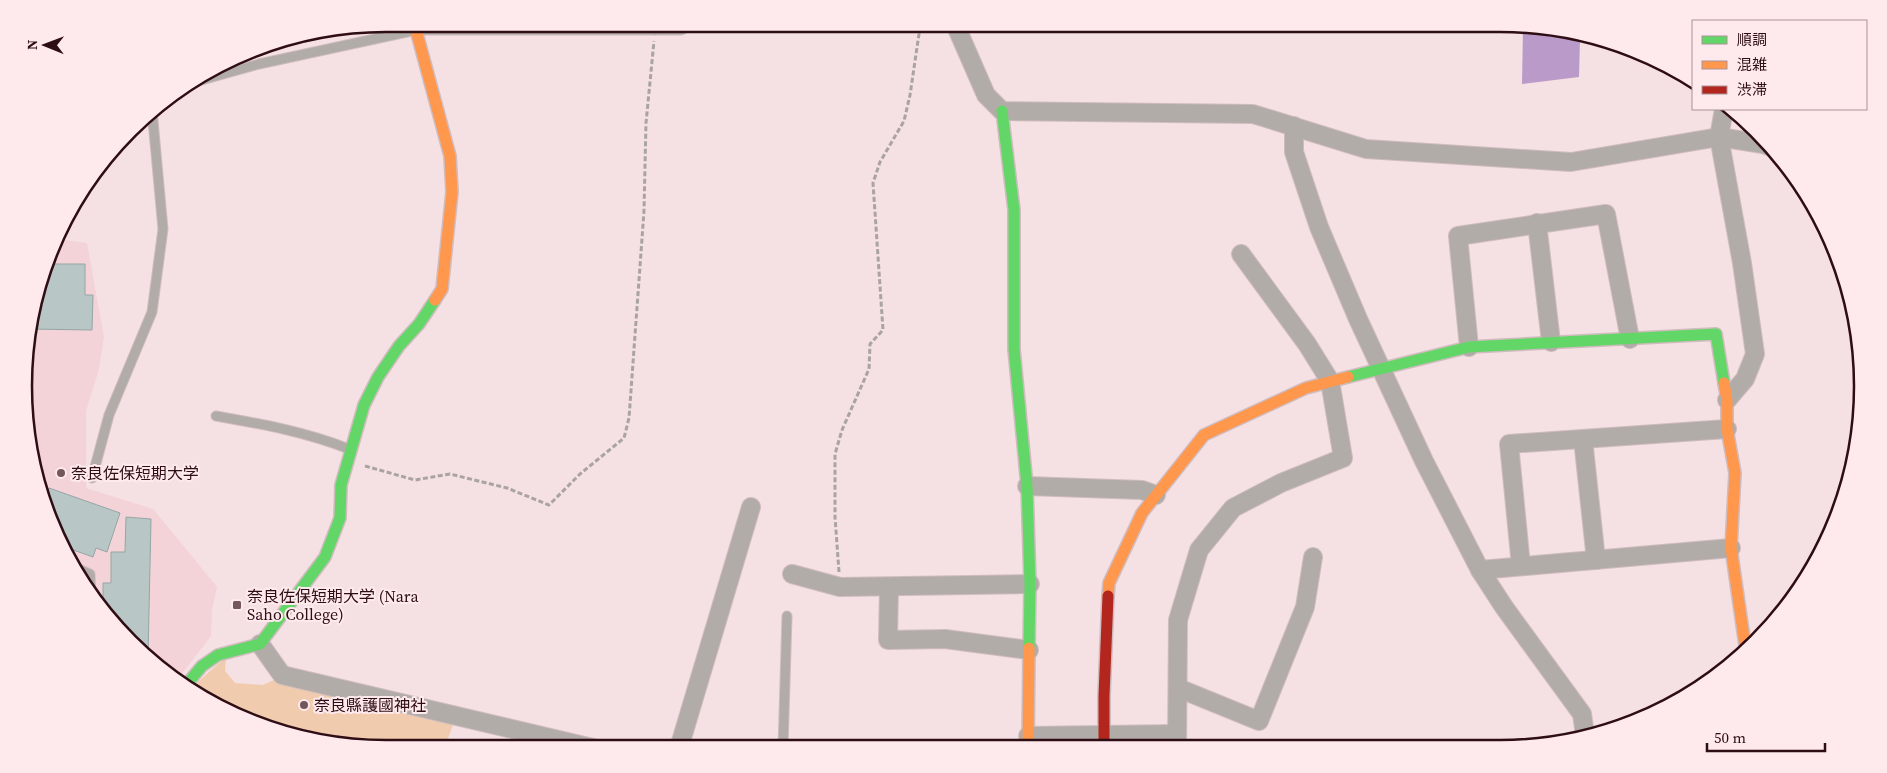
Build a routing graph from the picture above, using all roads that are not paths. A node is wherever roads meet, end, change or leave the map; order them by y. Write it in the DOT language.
graph roads {
  1 [pos="395,32"];
  2 [pos="417,32"];
  3 [pos="958,32"];
  4 [pos="218,75"];
  5 [pos="1002,111"];
  6 [pos="1723,112"];
  7 [pos="153,120"];
  8 [pos="1294,126"];
  9 [pos="1719,137"];
  10 [pos="1758,143"];
  11 [pos="1537,223"];
  12 [pos="1241,254"];
  13 [pos="1630,340"];
  14 [pos="1551,342"];
  15 [pos="1469,346"];
  16 [pos="1382,367"];
  17 [pos="1330,381"];
  18 [pos="1727,400"];
  19 [pos="216,416"];
  20 [pos="1727,429"];
  21 [pos="1583,439"];
  22 [pos="350,449"];
  23 [pos="92,478"];
  24 [pos="1027,486"];
  25 [pos="1156,495"];
  26 [pos="751,507"];
  27 [pos="1731,548"];
  28 [pos="1313,557"];
  29 [pos="1596,560"];
  30 [pos="1521,566"];
  31 [pos="1480,570"];
  32 [pos="792,574"];
  33 [pos="1030,584"];
  34 [pos="889,587"];
  35 [pos="787,616"];
  36 [pos="1745,643"];
  37 [pos="260,644"];
  38 [pos="1029,650"];
  39 [pos="189,680"];
  40 [pos="1178,688"];
  41 [pos="1584,730"];
  42 [pos="559,740"];
  43 [pos="681,740"];
  44 [pos="783,740"];
  45 [pos="1028,740"];
  46 [pos="1104,740"];
  47 [pos="1177,740"];
  1 -- 4 [label="lane"];
  2 -- 22 [label="street"];
  3 -- 5 [label="street"];
  5 -- 8 [label="street"];
  5 -- 24 [label="street"];
  6 -- 9 [label="street"];
  7 -- 23 [label="lane"];
  8 -- 9 [label="street"];
  8 -- 16 [label="street"];
  9 -- 10 [label="street"];
  9 -- 18 [label="street"];
  11 -- 13 [label="street"];
  11 -- 14 [label="street"];
  11 -- 15 [label="street"];
  12 -- 17 [label="street"];
  13 -- 14 [label="street"];
  13 -- 18 [label="street"];
  14 -- 15 [label="street"];
  15 -- 16 [label="street"];
  16 -- 17 [label="street"];
  16 -- 31 [label="street"];
  17 -- 25 [label="street"];
  17 -- 40 [label="street"];
  18 -- 20 [label="street"];
  19 -- 22 [label="lane"];
  20 -- 21 [label="street"];
  20 -- 27 [label="street"];
  21 -- 29 [label="street"];
  21 -- 30 [label="street"];
  22 -- 37 [label="street"];
  24 -- 25 [label="street"];
  24 -- 33 [label="street"];
  25 -- 46 [label="street"];
  26 -- 43 [label="street"];
  27 -- 29 [label="street"];
  27 -- 36 [label="street"];
  28 -- 40 [label="street"];
  29 -- 30 [label="street"];
  30 -- 31 [label="street"];
  31 -- 41 [label="street"];
  32 -- 34 [label="street"];
  33 -- 34 [label="street"];
  33 -- 38 [label="street"];
  34 -- 38 [label="street"];
  35 -- 44 [label="lane"];
  37 -- 39 [label="street"];
  37 -- 42 [label="street"];
  38 -- 45 [label="street"];
  40 -- 47 [label="street"];
}
